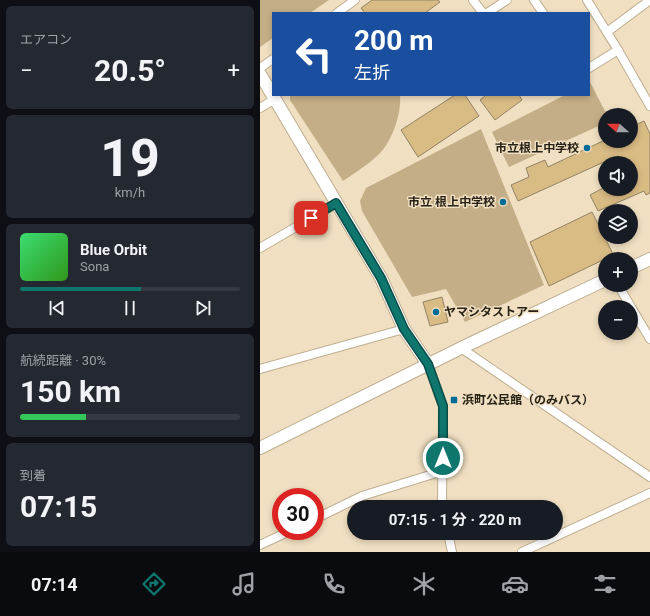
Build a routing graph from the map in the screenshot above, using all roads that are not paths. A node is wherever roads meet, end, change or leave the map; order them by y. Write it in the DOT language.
graph roads {
  1 [pos="355,0"];
  2 [pos="473,0"];
  3 [pos="507,0"];
  4 [pos="534,0"];
  5 [pos="588,0"];
  6 [pos="650,0"];
  7 [pos="338,12"];
  8 [pos="482,12"];
  9 [pos="489,12"];
  10 [pos="542,12"];
  11 [pos="607,32"];
  12 [pos="618,50"];
  13 [pos="272,59"];
  14 [pos="590,67"];
  15 [pos="260,68"];
  16 [pos="260,74"];
  17 [pos="272,94"];
  18 [pos="273,96"];
  19 [pos="275,99"];
  20 [pos="650,106"];
  21 [pos="260,108"];
  22 [pos="336,203"];
  23 [pos="260,248"];
  24 [pos="650,259"];
  25 [pos="638,265"];
  26 [pos="598,283"];
  27 [pos="622,292"];
  28 [pos="404,329"];
  29 [pos="650,339"];
  30 [pos="461,348"];
  31 [pos="428,364"];
  32 [pos="260,369"];
  33 [pos="260,448"];
  34 [pos="443,471"];
  35 [pos="650,477"];
  36 [pos="650,493"];
  37 [pos="442,500"];
  38 [pos="324,515"];
  39 [pos="272,539"];
  40 [pos="449,540"];
  41 [pos="260,545"];
  42 [pos="525,551"];
  43 [pos="452,552"];
  1 -- 7 [label="street"];
  2 -- 8 [label="street"];
  3 -- 9 [label="street"];
  4 -- 10 [label="street"];
  5 -- 11 [label="street"];
  6 -- 11 [label="street"];
  11 -- 12 [label="street"];
  12 -- 14 [label="street"];
  12 -- 20 [label="street"];
  13 -- 15 [label="street"];
  16 -- 17 [label="street"];
  18 -- 19 [label="street"];
  19 -- 21 [label="street"];
  19 -- 22 [label="street"];
  22 -- 23 [label="street"];
  22 -- 28 [label="street"];
  24 -- 25 [label="street"];
  26 -- 30 [label="street"];
  27 -- 29 [label="street"];
  28 -- 31 [label="street"];
  28 -- 32 [label="street"];
  30 -- 31 [label="street"];
  30 -- 35 [label="street"];
  31 -- 33 [label="street"];
  31 -- 34 [label="street"];
  34 -- 37 [label="street"];
  34 -- 38 [label="street"];
  36 -- 42 [label="street"];
  39 -- 41 [label="street"];
  40 -- 43 [label="street"];
}
